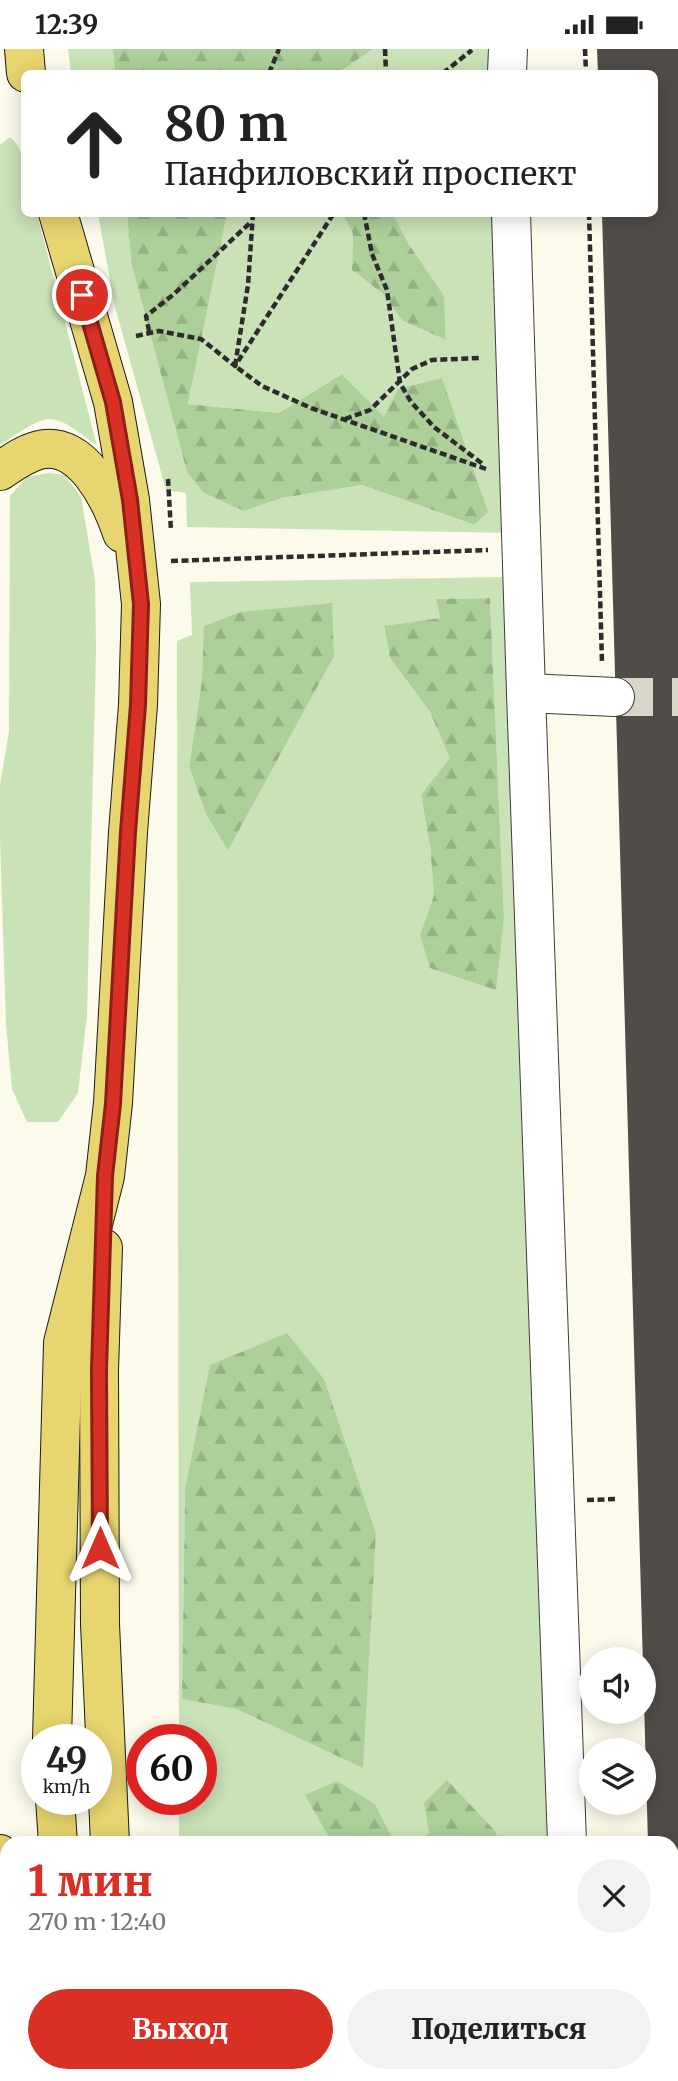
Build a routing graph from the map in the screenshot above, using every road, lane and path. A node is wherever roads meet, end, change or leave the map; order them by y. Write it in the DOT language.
graph roads {
  1 [pos="24,49"];
  2 [pos="279,49"];
  3 [pos="385,49"];
  4 [pos="473,49"];
  5 [pos="508,49"];
  6 [pos="585,49"];
  7 [pos="26,70"];
  8 [pos="270,70"];
  9 [pos="386,70"];
  10 [pos="447,70"];
  11 [pos="507,70"];
  12 [pos="586,70"];
  13 [pos="59,217"];
  14 [pos="331,217"];
  15 [pos="365,217"];
  16 [pos="512,217"];
  17 [pos="589,217"];
  18 [pos="253,220"];
  19 [pos="149,331"];
  20 [pos="136,335"];
  21 [pos="516,358"];
  22 [pos="235,366"];
  23 [pos="400,383"];
  24 [pos="344,419"];
  25 [pos="0,471"];
  26 [pos="168,479"];
  27 [pos="171,513"];
  28 [pos="522,549"];
  29 [pos="155,569"];
  30 [pos="526,693"];
  31 [pos="609,696"];
  32 [pos="105,1176"];
  33 [pos="52,1724"];
  34 [pos="56,1815"];
  35 [pos="58,1836"];
  36 [pos="110,1836"];
  37 [pos="567,1836"];
  1 -- 7 [label="main road"];
  2 -- 8 [label="path"];
  3 -- 9 [label="path"];
  4 -- 10 [label="path"];
  5 -- 11 [label="lane"];
  6 -- 12 [label="path"];
  13 -- 29 [label="main road"];
  14 -- 22 [label="path"];
  15 -- 23 [label="path"];
  16 -- 21 [label="lane"];
  17 -- 31 [label="path"];
  18 -- 19 [label="path"];
  18 -- 22 [label="path"];
  19 -- 20 [label="path"];
  19 -- 22 [label="path"];
  21 -- 23 [label="path"];
  21 -- 28 [label="lane"];
  22 -- 24 [label="path"];
  23 -- 24 [label="path"];
  23 -- 24 [label="path"];
  25 -- 29 [label="main road"];
  26 -- 27 [label="path"];
  28 -- 29 [label="path"];
  28 -- 30 [label="lane"];
  29 -- 32 [label="main road"];
  30 -- 31 [label="lane"];
  30 -- 37 [label="lane"];
  32 -- 33 [label="main road"];
  32 -- 36 [label="main road"];
  34 -- 35 [label="main road"];
}
